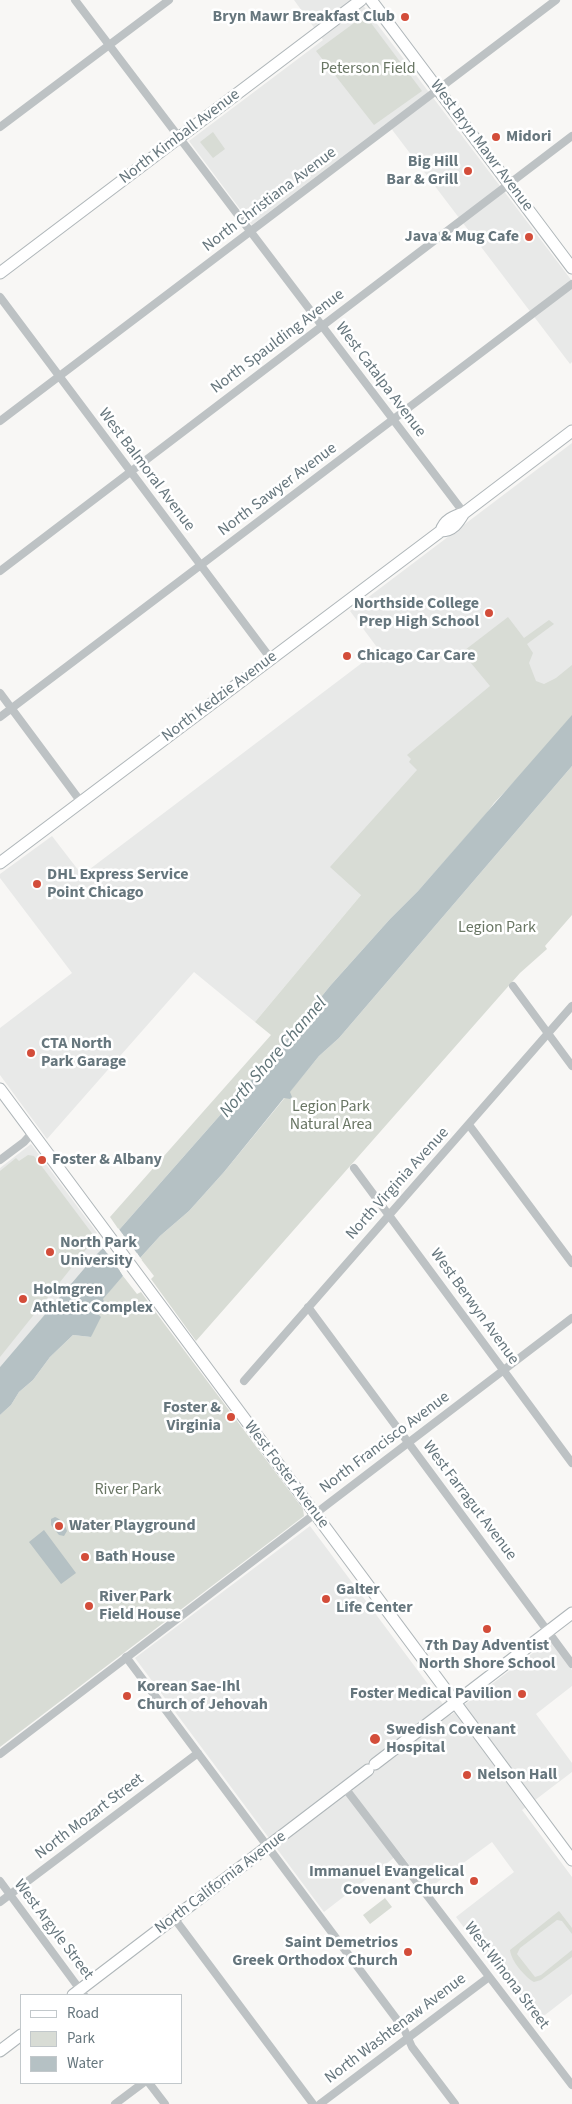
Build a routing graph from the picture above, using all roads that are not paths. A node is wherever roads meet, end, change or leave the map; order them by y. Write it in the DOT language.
graph roads {
  1 [pos="74,0"];
  2 [pos="169,0"];
  3 [pos="361,0"];
  4 [pos="371,0"];
  5 [pos="556,0"];
  6 [pos="109,46"];
  7 [pos="439,90"];
  8 [pos="0,128"];
  9 [pos="572,136"];
  10 [pos="179,138"];
  11 [pos="509,184"];
  12 [pos="250,232"];
  13 [pos="572,268"];
  14 [pos="0,273"];
  15 [pos="572,284"];
  16 [pos="0,297"];
  17 [pos="322,326"];
  18 [pos="60,376"];
  19 [pos="393,420"];
  20 [pos="0,422"];
  21 [pos="572,431"];
  22 [pos="131,472"];
  23 [pos="464,513"];
  24 [pos="201,565"];
  25 [pos="0,571"];
  26 [pos="271,658"];
  27 [pos="0,693"];
  28 [pos="12,709"];
  29 [pos="0,717"];
  30 [pos="81,802"];
  31 [pos="0,863"];
  32 [pos="513,986"];
  33 [pos="572,1006"];
  34 [pos="548,1033"];
  35 [pos="572,1066"];
  36 [pos="0,1089"];
  37 [pos="470,1125"];
  38 [pos="32,1133"];
  39 [pos="0,1160"];
  40 [pos="354,1168"];
  41 [pos="388,1214"];
  42 [pos="572,1263"];
  43 [pos="308,1307"];
  44 [pos="572,1318"];
  45 [pos="503,1370"];
  46 [pos="244,1381"];
  47 [pos="408,1442"];
  48 [pos="572,1463"];
  49 [pos="314,1514"];
  50 [pos="572,1613"];
  51 [pos="548,1631"];
  52 [pos="126,1658"];
  53 [pos="572,1664"];
  54 [pos="455,1703"];
  55 [pos="198,1753"];
  56 [pos="0,1754"];
  57 [pos="344,1788"];
  58 [pos="269,1846"];
  59 [pos="572,1860"];
  60 [pos="0,1881"];
  61 [pos="10,1895"];
  62 [pos="0,1902"];
  63 [pos="174,1918"];
  64 [pos="489,1977"];
  65 [pos="79,1993"];
  66 [pos="20,2036"];
  67 [pos="409,2038"];
  68 [pos="0,2051"];
  69 [pos="142,2084"];
  70 [pos="151,2084"];
  71 [pos="572,2085"];
  72 [pos="115,2104"];
  73 [pos="165,2104"];
  74 [pos="313,2104"];
  75 [pos="320,2104"];
  76 [pos="455,2104"];
  1 -- 6 [label="street, West Catalpa Avenue"];
  2 -- 6 [label="street"];
  3 -- 10 [label="main road, North Kimball Avenue"];
  4 -- 7 [label="main road, West Bryn Mawr Avenue"];
  5 -- 7 [label="street, North Christiana Avenue"];
  6 -- 8 [label="street"];
  6 -- 10 [label="street, West Catalpa Avenue"];
  7 -- 11 [label="main road, West Bryn Mawr Avenue"];
  7 -- 12 [label="street, North Christiana Avenue"];
  9 -- 11 [label="street, North Spaulding Avenue"];
  10 -- 12 [label="street, West Catalpa Avenue"];
  10 -- 14 [label="main road, North Kimball Avenue"];
  11 -- 13 [label="main road, West Bryn Mawr Avenue"];
  11 -- 17 [label="street, North Spaulding Avenue"];
  12 -- 17 [label="street, West Catalpa Avenue"];
  12 -- 18 [label="street, North Christiana Avenue"];
  15 -- 19 [label="street, North Sawyer Avenue"];
  16 -- 18 [label="street, West Balmoral Avenue"];
  17 -- 19 [label="street, West Catalpa Avenue"];
  17 -- 22 [label="street, North Spaulding Avenue"];
  18 -- 20 [label="street, North Christiana Avenue"];
  18 -- 22 [label="street, West Balmoral Avenue"];
  19 -- 23 [label="street, West Catalpa Avenue"];
  19 -- 24 [label="street, North Sawyer Avenue"];
  21 -- 23 [label="main road, North Kedzie Avenue"];
  22 -- 24 [label="street, West Balmoral Avenue"];
  22 -- 25 [label="street, North Spaulding Avenue"];
  23 -- 26 [label="main road, North Kedzie Avenue"];
  24 -- 26 [label="street, West Balmoral Avenue"];
  24 -- 28 [label="street, North Sawyer Avenue"];
  26 -- 30 [label="main road, North Kedzie Avenue"];
  27 -- 28 [label="street"];
  28 -- 29 [label="street, North Sawyer Avenue"];
  28 -- 30 [label="street"];
  30 -- 31 [label="main road, North Kedzie Avenue"];
  32 -- 34 [label="street"];
  33 -- 34 [label="street, North Virginia Avenue"];
  34 -- 35 [label="street"];
  34 -- 37 [label="street, North Virginia Avenue"];
  36 -- 38 [label="main road, West Foster Avenue"];
  37 -- 41 [label="street, North Virginia Avenue"];
  37 -- 42 [label="street"];
  38 -- 39 [label="street"];
  38 -- 49 [label="main road, West Foster Avenue"];
  40 -- 41 [label="street, West Berwyn Avenue"];
  41 -- 43 [label="street, North Virginia Avenue"];
  41 -- 45 [label="street, West Berwyn Avenue"];
  43 -- 46 [label="street, North Virginia Avenue"];
  43 -- 47 [label="street, West Farragut Avenue"];
  44 -- 45 [label="street, North Francisco Avenue"];
  45 -- 47 [label="street, North Francisco Avenue"];
  45 -- 48 [label="street, West Berwyn Avenue"];
  47 -- 49 [label="street, North Francisco Avenue"];
  47 -- 51 [label="street, West Farragut Avenue"];
  49 -- 52 [label="street, North Francisco Avenue"];
  49 -- 54 [label="main road, West Foster Avenue"];
  50 -- 51 [label="main road, North California Avenue"];
  51 -- 53 [label="street, West Farragut Avenue"];
  51 -- 54 [label="main road, North California Avenue"];
  52 -- 55 [label="street"];
  52 -- 56 [label="street, North Francisco Avenue"];
  54 -- 57 [label="main road, North California Avenue"];
  54 -- 59 [label="main road, West Foster Avenue"];
  55 -- 58 [label="street"];
  55 -- 61 [label="street, North Mozart Street"];
  57 -- 58 [label="main road, North California Avenue"];
  57 -- 64 [label="street, West Winona Street"];
  58 -- 63 [label="main road, North California Avenue"];
  58 -- 67 [label="street"];
  60 -- 61 [label="street, West Argyle Street"];
  61 -- 62 [label="street, North Mozart Street"];
  61 -- 65 [label="street, West Argyle Street"];
  63 -- 65 [label="main road, North California Avenue"];
  63 -- 74 [label="street"];
  64 -- 67 [label="street, North Washtenaw Avenue"];
  64 -- 71 [label="street, West Winona Street"];
  66 -- 68 [label="main road"];
  67 -- 75 [label="street, North Washtenaw Avenue"];
  67 -- 76 [label="street"];
  69 -- 72 [label="street"];
  70 -- 73 [label="street"];
}
